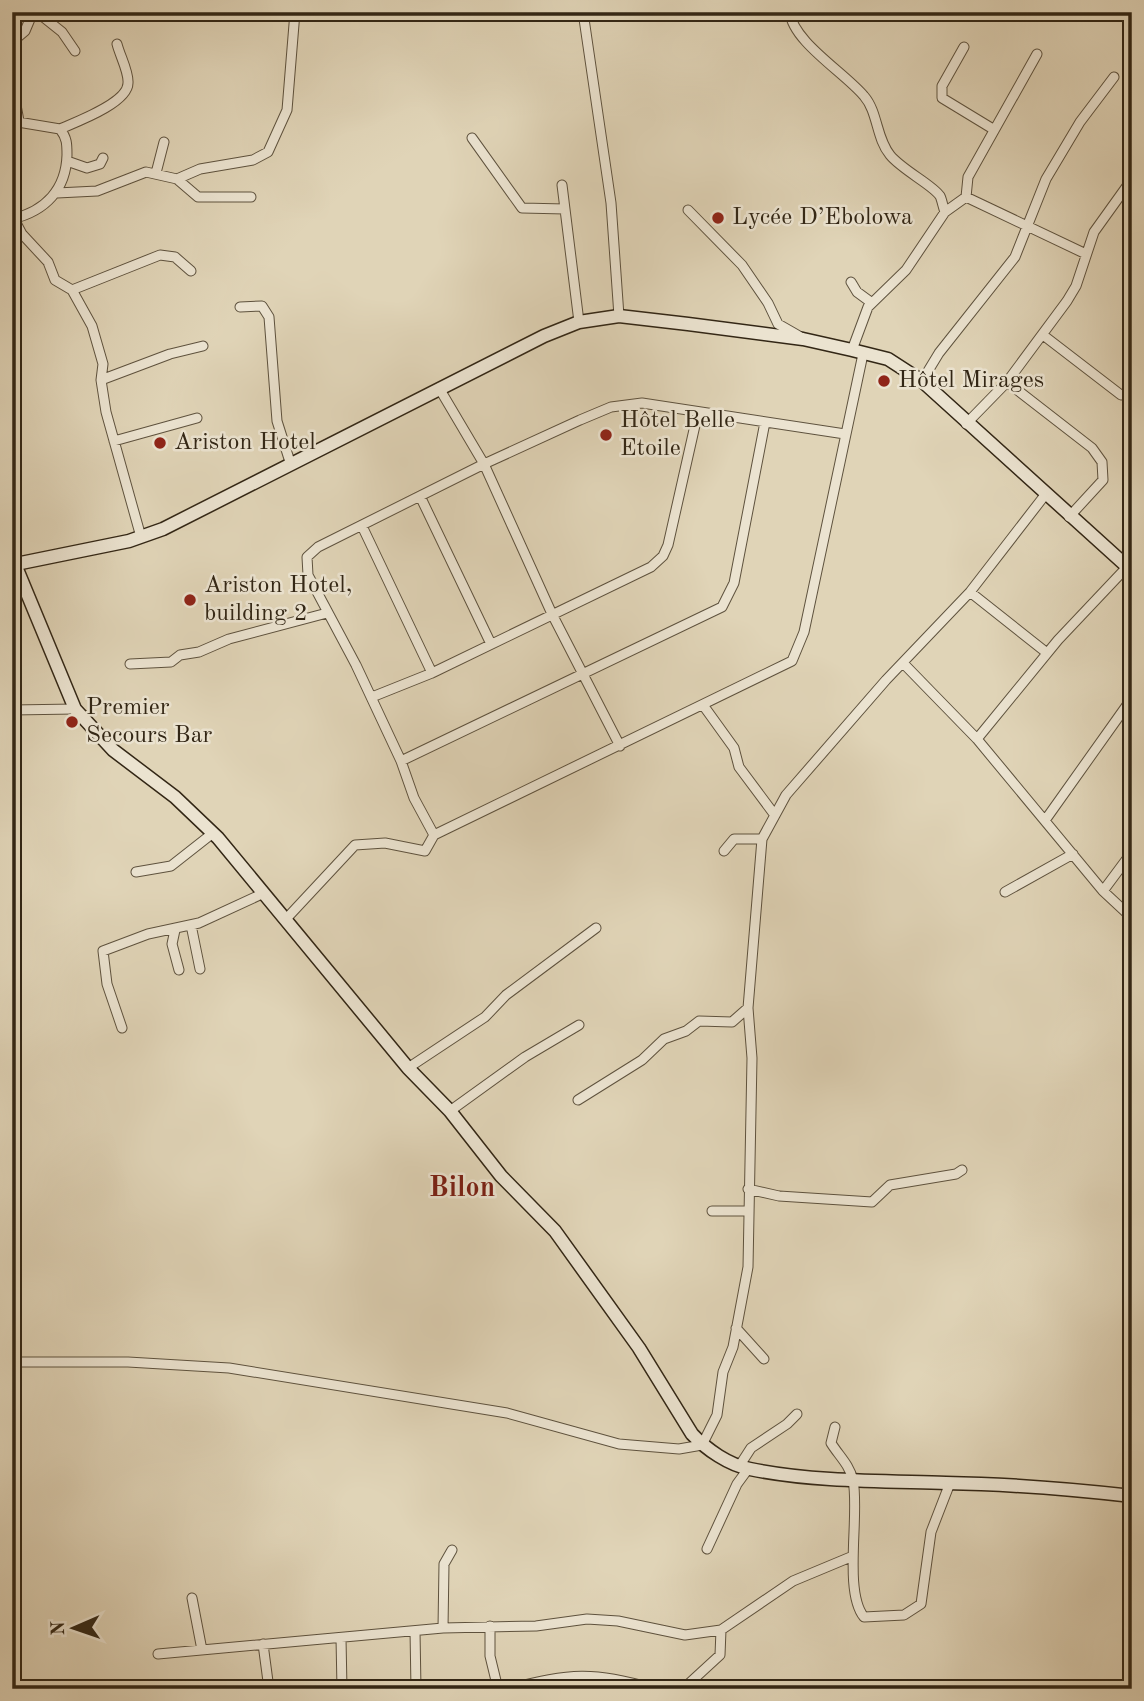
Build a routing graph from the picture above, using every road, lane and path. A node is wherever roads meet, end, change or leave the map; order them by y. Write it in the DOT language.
graph roads {
  1 [pos="35,12"];
  2 [pos="295,12"];
  3 [pos="583,12"];
  4 [pos="790,12"];
  5 [pos="12,42"];
  6 [pos="117,44"];
  7 [pos="964,47"];
  8 [pos="75,51"];
  9 [pos="1037,54"];
  10 [pos="1114,77"];
  11 [pos="12,83"];
  12 [pos="16,121"];
  13 [pos="60,129"];
  14 [pos="993,129"];
  15 [pos="472,138"];
  16 [pos="164,142"];
  17 [pos="103,158"];
  18 [pos="67,161"];
  19 [pos="156,173"];
  20 [pos="1132,179"];
  21 [pos="177,180"];
  22 [pos="562,185"];
  23 [pos="57,193"];
  24 [pos="251,197"];
  25 [pos="966,197"];
  26 [pos="565,209"];
  27 [pos="688,210"];
  28 [pos="945,212"];
  29 [pos="13,219"];
  30 [pos="1029,225"];
  31 [pos="1086,254"];
  32 [pos="191,271"];
  33 [pos="851,282"];
  34 [pos="72,290"];
  35 [pos="872,303"];
  36 [pos="240,307"];
  37 [pos="619,316"];
  38 [pos="579,322"];
  39 [pos="1043,335"];
  40 [pos="803,339"];
  41 [pos="203,346"];
  42 [pos="858,352"];
  43 [pos="102,380"];
  44 [pos="922,381"];
  45 [pos="1007,382"];
  46 [pos="439,388"];
  47 [pos="1121,395"];
  48 [pos="698,412"];
  49 [pos="197,418"];
  50 [pos="765,422"];
  51 [pos="967,424"];
  52 [pos="845,434"];
  53 [pos="114,441"];
  54 [pos="290,462"];
  55 [pos="484,464"];
  56 [pos="1045,495"];
  57 [pos="420,496"];
  58 [pos="1069,517"];
  59 [pos="362,526"];
  60 [pos="141,537"];
  61 [pos="14,561"];
  62 [pos="1129,569"];
  63 [pos="970,592"];
  64 [pos="327,613"];
  65 [pos="552,614"];
  66 [pos="491,644"];
  67 [pos="1047,653"];
  68 [pos="903,663"];
  69 [pos="130,664"];
  70 [pos="432,673"];
  71 [pos="581,674"];
  72 [pos="372,697"];
  73 [pos="1132,698"];
  74 [pos="703,705"];
  75 [pos="75,709"];
  76 [pos="12,710"];
  77 [pos="977,739"];
  78 [pos="620,746"];
  79 [pos="401,761"];
  80 [pos="774,814"];
  81 [pos="1046,819"];
  82 [pos="213,833"];
  83 [pos="434,835"];
  84 [pos="762,839"];
  85 [pos="724,850"];
  86 [pos="1132,852"];
  87 [pos="1073,854"];
  88 [pos="136,872"];
  89 [pos="1103,891"];
  90 [pos="1005,892"];
  91 [pos="264,893"];
  92 [pos="1132,918"];
  93 [pos="286,919"];
  94 [pos="191,925"];
  95 [pos="596,928"];
  96 [pos="175,930"];
  97 [pos="200,969"];
  98 [pos="179,970"];
  99 [pos="748,1008"];
  100 [pos="579,1025"];
  101 [pos="122,1028"];
  102 [pos="408,1068"];
  103 [pos="578,1100"];
  104 [pos="450,1111"];
  105 [pos="962,1170"];
  106 [pos="748,1189"];
  107 [pos="712,1211"];
  108 [pos="749,1211"];
  109 [pos="736,1328"];
  110 [pos="764,1359"];
  111 [pos="12,1362"];
  112 [pos="797,1414"];
  113 [pos="835,1427"];
  114 [pos="702,1444"];
  115 [pos="744,1467"];
  116 [pos="853,1480"];
  117 [pos="950,1483"];
  118 [pos="1132,1496"];
  119 [pos="707,1549"];
  120 [pos="452,1550"];
  121 [pos="853,1556"];
  122 [pos="192,1598"];
  123 [pos="489,1626"];
  124 [pos="443,1628"];
  125 [pos="721,1630"];
  126 [pos="415,1631"];
  127 [pos="341,1638"];
  128 [pos="263,1644"];
  129 [pos="202,1650"];
  130 [pos="158,1654"];
  131 [pos="269,1689"];
  132 [pos="342,1689"];
  133 [pos="416,1689"];
  134 [pos="498,1689"];
  135 [pos="508,1689"];
  136 [pos="655,1689"];
  137 [pos="683,1689"];
  1 -- 5 [label="street"];
  1 -- 8 [label="street"];
  2 -- 21 [label="street"];
  3 -- 37 [label="street"];
  4 -- 28 [label="street"];
  6 -- 13 [label="street"];
  7 -- 14 [label="street"];
  9 -- 14 [label="street"];
  10 -- 30 [label="street"];
  11 -- 12 [label="street"];
  12 -- 13 [label="street"];
  13 -- 18 [label="street"];
  14 -- 25 [label="street"];
  15 -- 26 [label="street"];
  16 -- 19 [label="street"];
  17 -- 18 [label="street"];
  18 -- 23 [label="street"];
  19 -- 21 [label="street"];
  19 -- 23 [label="street"];
  20 -- 31 [label="street"];
  21 -- 24 [label="street"];
  22 -- 26 [label="street"];
  23 -- 29 [label="street"];
  25 -- 28 [label="street"];
  25 -- 30 [label="street"];
  26 -- 38 [label="street"];
  27 -- 40 [label="street"];
  28 -- 35 [label="street"];
  29 -- 34 [label="street"];
  30 -- 31 [label="street"];
  30 -- 44 [label="street"];
  31 -- 39 [label="street"];
  32 -- 34 [label="street"];
  33 -- 35 [label="street"];
  34 -- 43 [label="street"];
  35 -- 42 [label="street"];
  36 -- 54 [label="street"];
  37 -- 38 [label="main road"];
  37 -- 40 [label="main road"];
  38 -- 46 [label="main road"];
  39 -- 45 [label="street"];
  39 -- 47 [label="street"];
  40 -- 42 [label="main road"];
  41 -- 43 [label="street"];
  42 -- 44 [label="main road"];
  42 -- 52 [label="street"];
  43 -- 53 [label="street"];
  44 -- 51 [label="main road"];
  45 -- 51 [label="street"];
  45 -- 58 [label="street"];
  46 -- 54 [label="main road"];
  46 -- 55 [label="street"];
  48 -- 50 [label="street"];
  48 -- 55 [label="street"];
  48 -- 65 [label="street"];
  49 -- 53 [label="street"];
  50 -- 52 [label="street"];
  50 -- 71 [label="street"];
  51 -- 56 [label="main road"];
  52 -- 74 [label="street"];
  53 -- 60 [label="street"];
  54 -- 60 [label="main road"];
  55 -- 57 [label="street"];
  55 -- 65 [label="street"];
  56 -- 58 [label="main road"];
  56 -- 63 [label="street"];
  57 -- 59 [label="street"];
  57 -- 66 [label="street"];
  58 -- 62 [label="main road"];
  59 -- 64 [label="street"];
  59 -- 70 [label="street"];
  60 -- 61 [label="main road"];
  61 -- 75 [label="main road"];
  62 -- 67 [label="street"];
  63 -- 67 [label="street"];
  63 -- 68 [label="street"];
  64 -- 69 [label="street"];
  64 -- 72 [label="street"];
  65 -- 66 [label="street"];
  65 -- 71 [label="street"];
  66 -- 70 [label="street"];
  67 -- 77 [label="street"];
  68 -- 77 [label="street"];
  68 -- 80 [label="street"];
  70 -- 72 [label="street"];
  71 -- 78 [label="street"];
  71 -- 79 [label="street"];
  72 -- 79 [label="street"];
  73 -- 81 [label="street"];
  74 -- 78 [label="street"];
  74 -- 80 [label="street"];
  75 -- 76 [label="street"];
  75 -- 82 [label="main road"];
  77 -- 81 [label="street"];
  78 -- 83 [label="street"];
  79 -- 83 [label="street"];
  80 -- 84 [label="street"];
  81 -- 87 [label="street"];
  82 -- 88 [label="street"];
  82 -- 91 [label="main road"];
  83 -- 93 [label="street"];
  84 -- 85 [label="street"];
  84 -- 99 [label="street"];
  86 -- 89 [label="street"];
  87 -- 89 [label="street"];
  87 -- 90 [label="street"];
  89 -- 92 [label="street"];
  91 -- 93 [label="main road"];
  91 -- 94 [label="street"];
  93 -- 102 [label="main road"];
  94 -- 96 [label="street"];
  94 -- 97 [label="street"];
  95 -- 102 [label="street"];
  96 -- 98 [label="street"];
  96 -- 101 [label="street"];
  99 -- 103 [label="street"];
  99 -- 106 [label="street"];
  100 -- 104 [label="street"];
  102 -- 104 [label="main road"];
  104 -- 114 [label="main road"];
  105 -- 106 [label="street"];
  106 -- 108 [label="street"];
  107 -- 108 [label="street"];
  108 -- 109 [label="street"];
  109 -- 110 [label="street"];
  109 -- 114 [label="street"];
  111 -- 114 [label="street"];
  112 -- 115 [label="street"];
  113 -- 116 [label="street"];
  114 -- 115 [label="main road"];
  115 -- 116 [label="main road"];
  115 -- 119 [label="street"];
  116 -- 117 [label="main road"];
  116 -- 121 [label="street"];
  117 -- 118 [label="main road"];
  117 -- 121 [label="street"];
  120 -- 124 [label="street"];
  121 -- 125 [label="street"];
  122 -- 129 [label="street"];
  123 -- 124 [label="street"];
  123 -- 125 [label="street"];
  123 -- 134 [label="street"];
  124 -- 126 [label="street"];
  125 -- 137 [label="street"];
  126 -- 127 [label="street"];
  126 -- 133 [label="street"];
  127 -- 128 [label="street"];
  127 -- 132 [label="street"];
  128 -- 129 [label="street"];
  128 -- 131 [label="street"];
  129 -- 130 [label="street"];
  135 -- 136 [label="street"];
}
